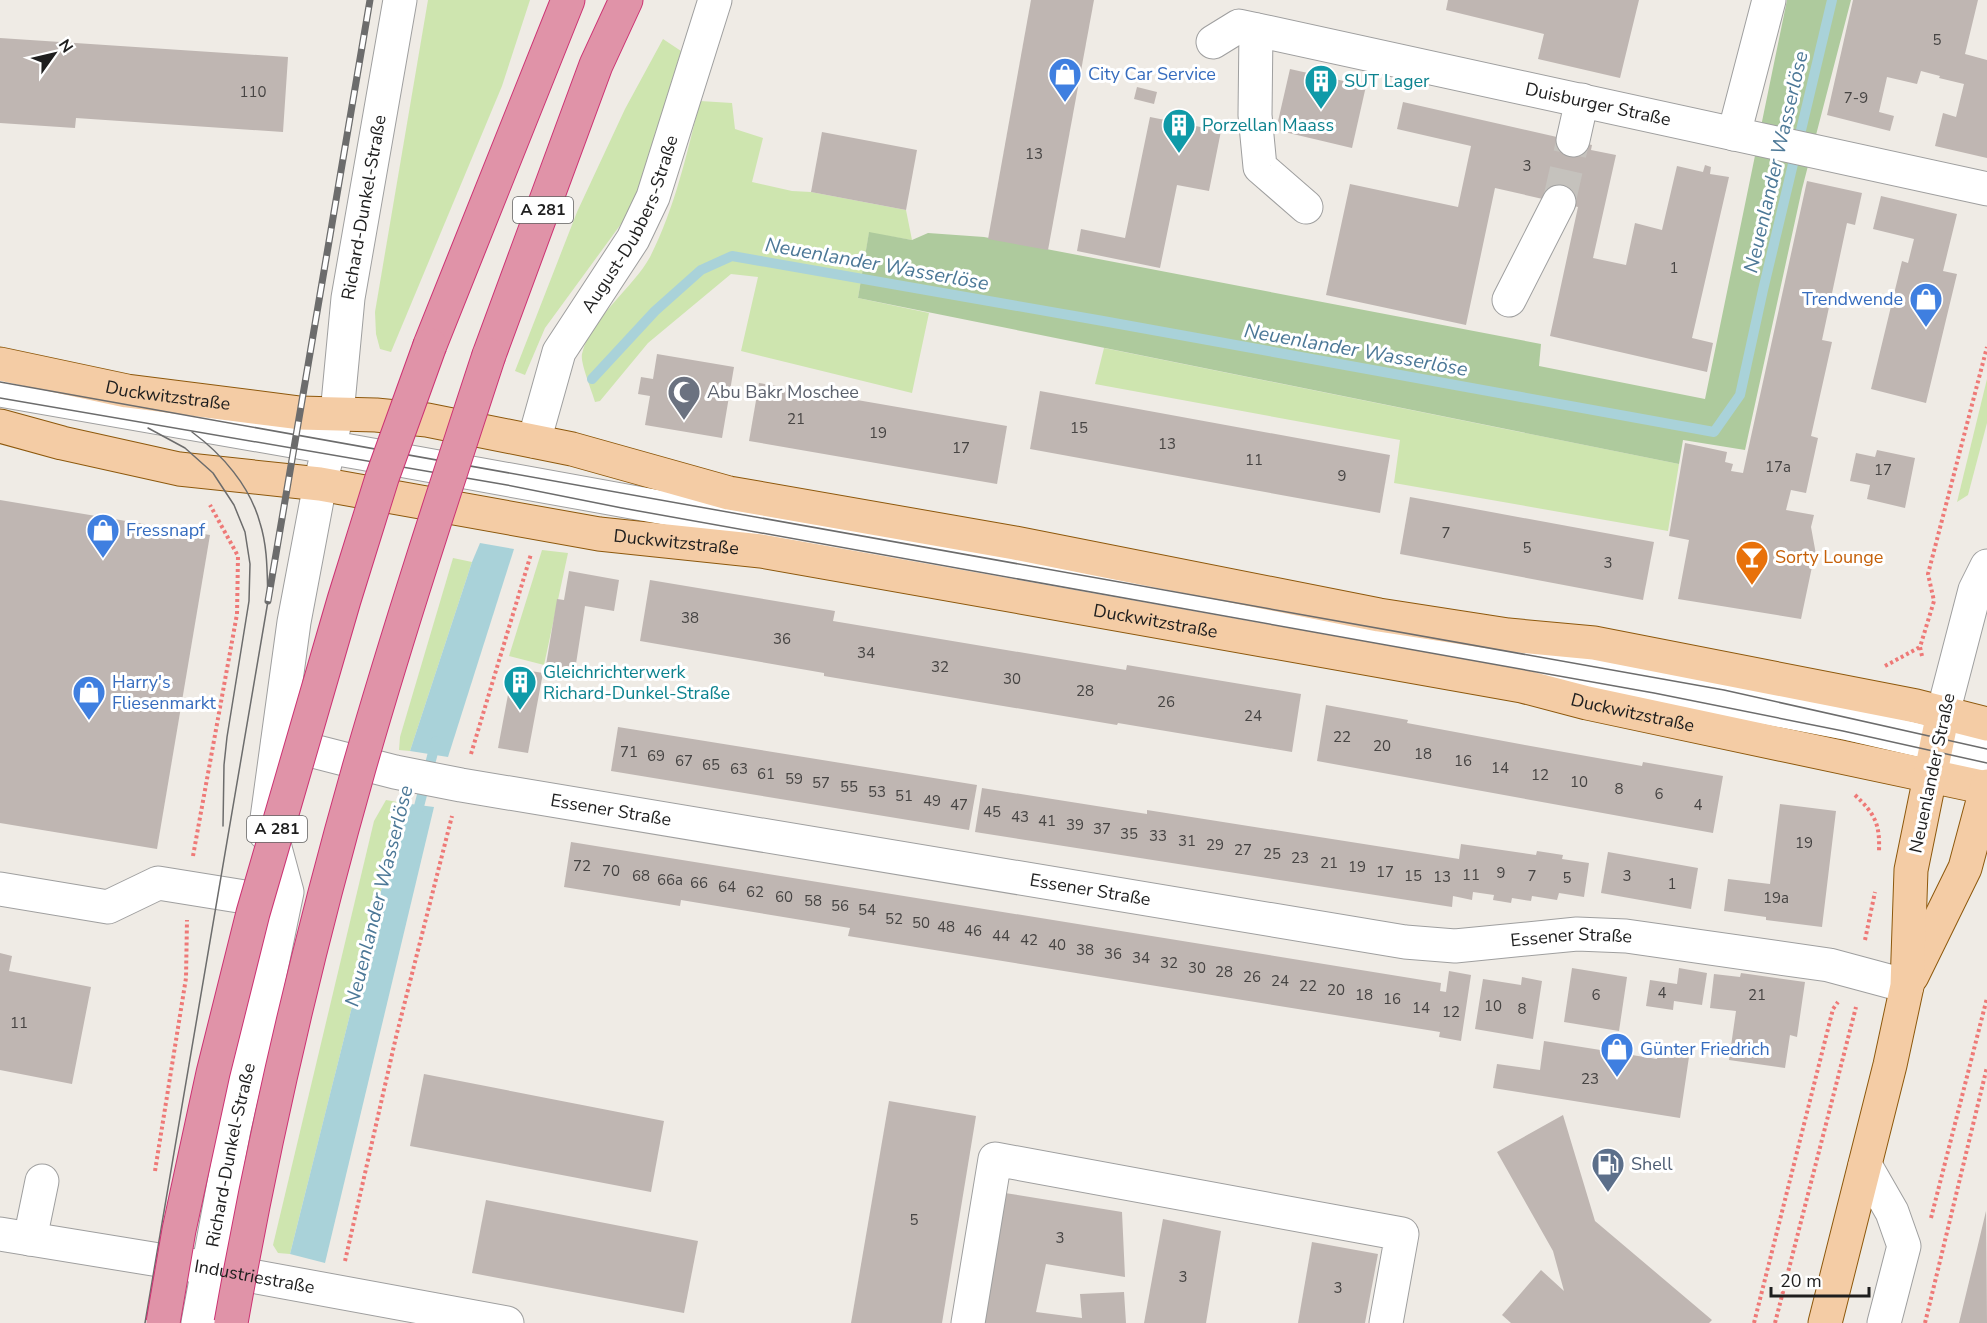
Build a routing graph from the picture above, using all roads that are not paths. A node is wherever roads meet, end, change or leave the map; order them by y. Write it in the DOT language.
graph roads {
  1 [pos="400,0"];
  2 [pos="568,0"];
  3 [pos="626,0"];
  4 [pos="715,0"];
  5 [pos="1769,0"];
  6 [pos="1256,30"];
  7 [pos="1213,42"];
  8 [pos="1582,100"];
  9 [pos="1746,136"];
  10 [pos="1573,140"];
  11 [pos="1987,189"];
  12 [pos="1559,202"];
  13 [pos="1306,207"];
  14 [pos="1509,300"];
  15 [pos="0,364"];
  16 [pos="0,390"];
  17 [pos="337,414"];
  18 [pos="0,426"];
  19 [pos="534,441"];
  20 [pos="329,447"];
  21 [pos="320,484"];
  22 [pos="1987,566"];
  23 [pos="1943,713"];
  24 [pos="1987,724"];
  25 [pos="278,742"];
  26 [pos="1987,756"];
  27 [pos="1933,760"];
  28 [pos="1987,787"];
  29 [pos="268,820"];
  30 [pos="0,889"];
  31 [pos="251,898"];
  32 [pos="1907,986"];
  33 [pos="267,988"];
  34 [pos="1865,1165"];
  35 [pos="42,1181"];
  36 [pos="15,1236"];
  37 [pos="208,1268"];
  38 [pos="163,1323"];
  39 [pos="198,1323"];
  40 [pos="231,1323"];
  41 [pos="507,1323"];
  42 [pos="968,1323"];
  43 [pos="1386,1323"];
  44 [pos="1825,1323"];
  45 [pos="1884,1323"];
  1 -- 17 [label="street, Richard-Dunkel-Straße"];
  2 -- 38 [label="highway, A 281, bridge"];
  3 -- 40 [label="highway, A 281, bridge"];
  4 -- 19 [label="street, August-Dubbers-Straße"];
  5 -- 9 [label="street"];
  6 -- 7 [label="street, Duisburger Straße"];
  6 -- 8 [label="street, Duisburger Straße"];
  6 -- 13 [label="street"];
  8 -- 9 [label="street, Duisburger Straße"];
  8 -- 10 [label="street"];
  9 -- 11 [label="street, Duisburger Straße"];
  12 -- 14 [label="street"];
  15 -- 17 [label="main road, Duckwitzstraße"];
  16 -- 20 [label="street"];
  17 -- 19 [label="main road, Duckwitzstraße"];
  17 -- 20 [label="street"];
  18 -- 21 [label="main road, Duckwitzstraße"];
  19 -- 23 [label="main road, Duckwitzstraße"];
  20 -- 21 [label="street"];
  20 -- 27 [label="street"];
  21 -- 25 [label="street, Richard-Dunkel-Straße"];
  21 -- 27 [label="main road, Duckwitzstraße"];
  22 -- 23 [label="street, Neuenlander Straße"];
  23 -- 24 [label="main road, Duckwitzstraße"];
  23 -- 27 [label="main road, Neuenlander Straße"];
  25 -- 29 [label="street, Richard-Dunkel-Straße"];
  25 -- 32 [label="street, Essener Straße"];
  26 -- 27 [label="street"];
  27 -- 28 [label="main road, Duckwitzstraße"];
  27 -- 32 [label="main road, Neuenlander Straße"];
  28 -- 32 [label="main road, Neuenlander Straße"];
  29 -- 31 [label="street, Richard-Dunkel-Straße"];
  29 -- 33 [label="street, Richard-Dunkel-Straße"];
  30 -- 31 [label="street"];
  31 -- 33 [label="street, Richard-Dunkel-Straße"];
  32 -- 34 [label="main road, Neuenlander Straße"];
  33 -- 37 [label="street, Richard-Dunkel-Straße"];
  34 -- 44 [label="main road, Neuenlander Straße"];
  34 -- 45 [label="street"];
  35 -- 36 [label="street"];
  36 -- 37 [label="street, Industriestraße"];
  37 -- 39 [label="street, Richard-Dunkel-Straße"];
  37 -- 41 [label="street, Industriestraße"];
  42 -- 43 [label="street"];
}
